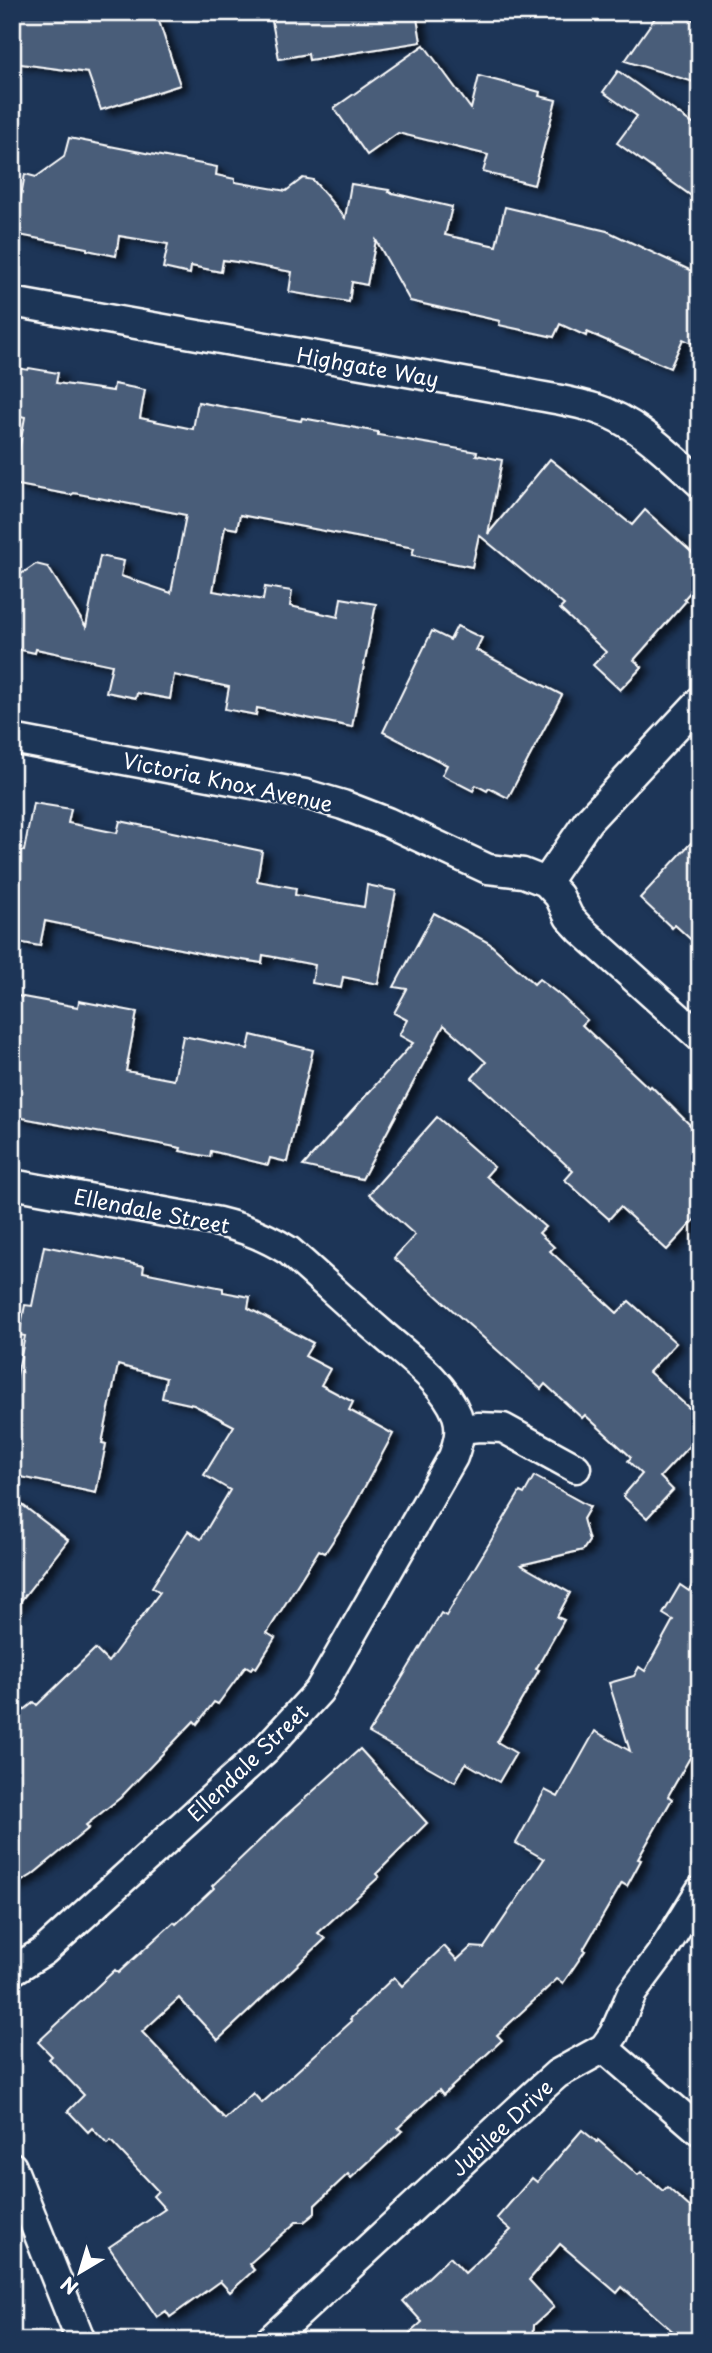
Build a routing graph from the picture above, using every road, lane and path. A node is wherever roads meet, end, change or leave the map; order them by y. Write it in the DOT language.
graph roads {
  1 [pos="12,302"];
  2 [pos="700,483"];
  3 [pos="700,701"];
  4 [pos="12,739"];
  5 [pos="546,882"];
  6 [pos="700,1037"];
  7 [pos="12,1184"];
  8 [pos="460,1430"];
  9 [pos="576,1468"];
  10 [pos="700,1891"];
  11 [pos="12,1971"];
  12 [pos="604,2048"];
  13 [pos="700,2131"];
  14 [pos="12,2167"];
  15 [pos="81,2341"];
  16 [pos="269,2341"];
  1 -- 2 [label="street, Highgate Way"];
  3 -- 5 [label="street"];
  4 -- 5 [label="street, Victoria Knox Avenue"];
  5 -- 6 [label="street"];
  7 -- 8 [label="street, Ellendale Street"];
  8 -- 9 [label="street"];
  8 -- 11 [label="street, Ellendale Street"];
  10 -- 12 [label="street"];
  12 -- 13 [label="street"];
  12 -- 16 [label="street, Jubilee Drive"];
  14 -- 15 [label="street"];
}
